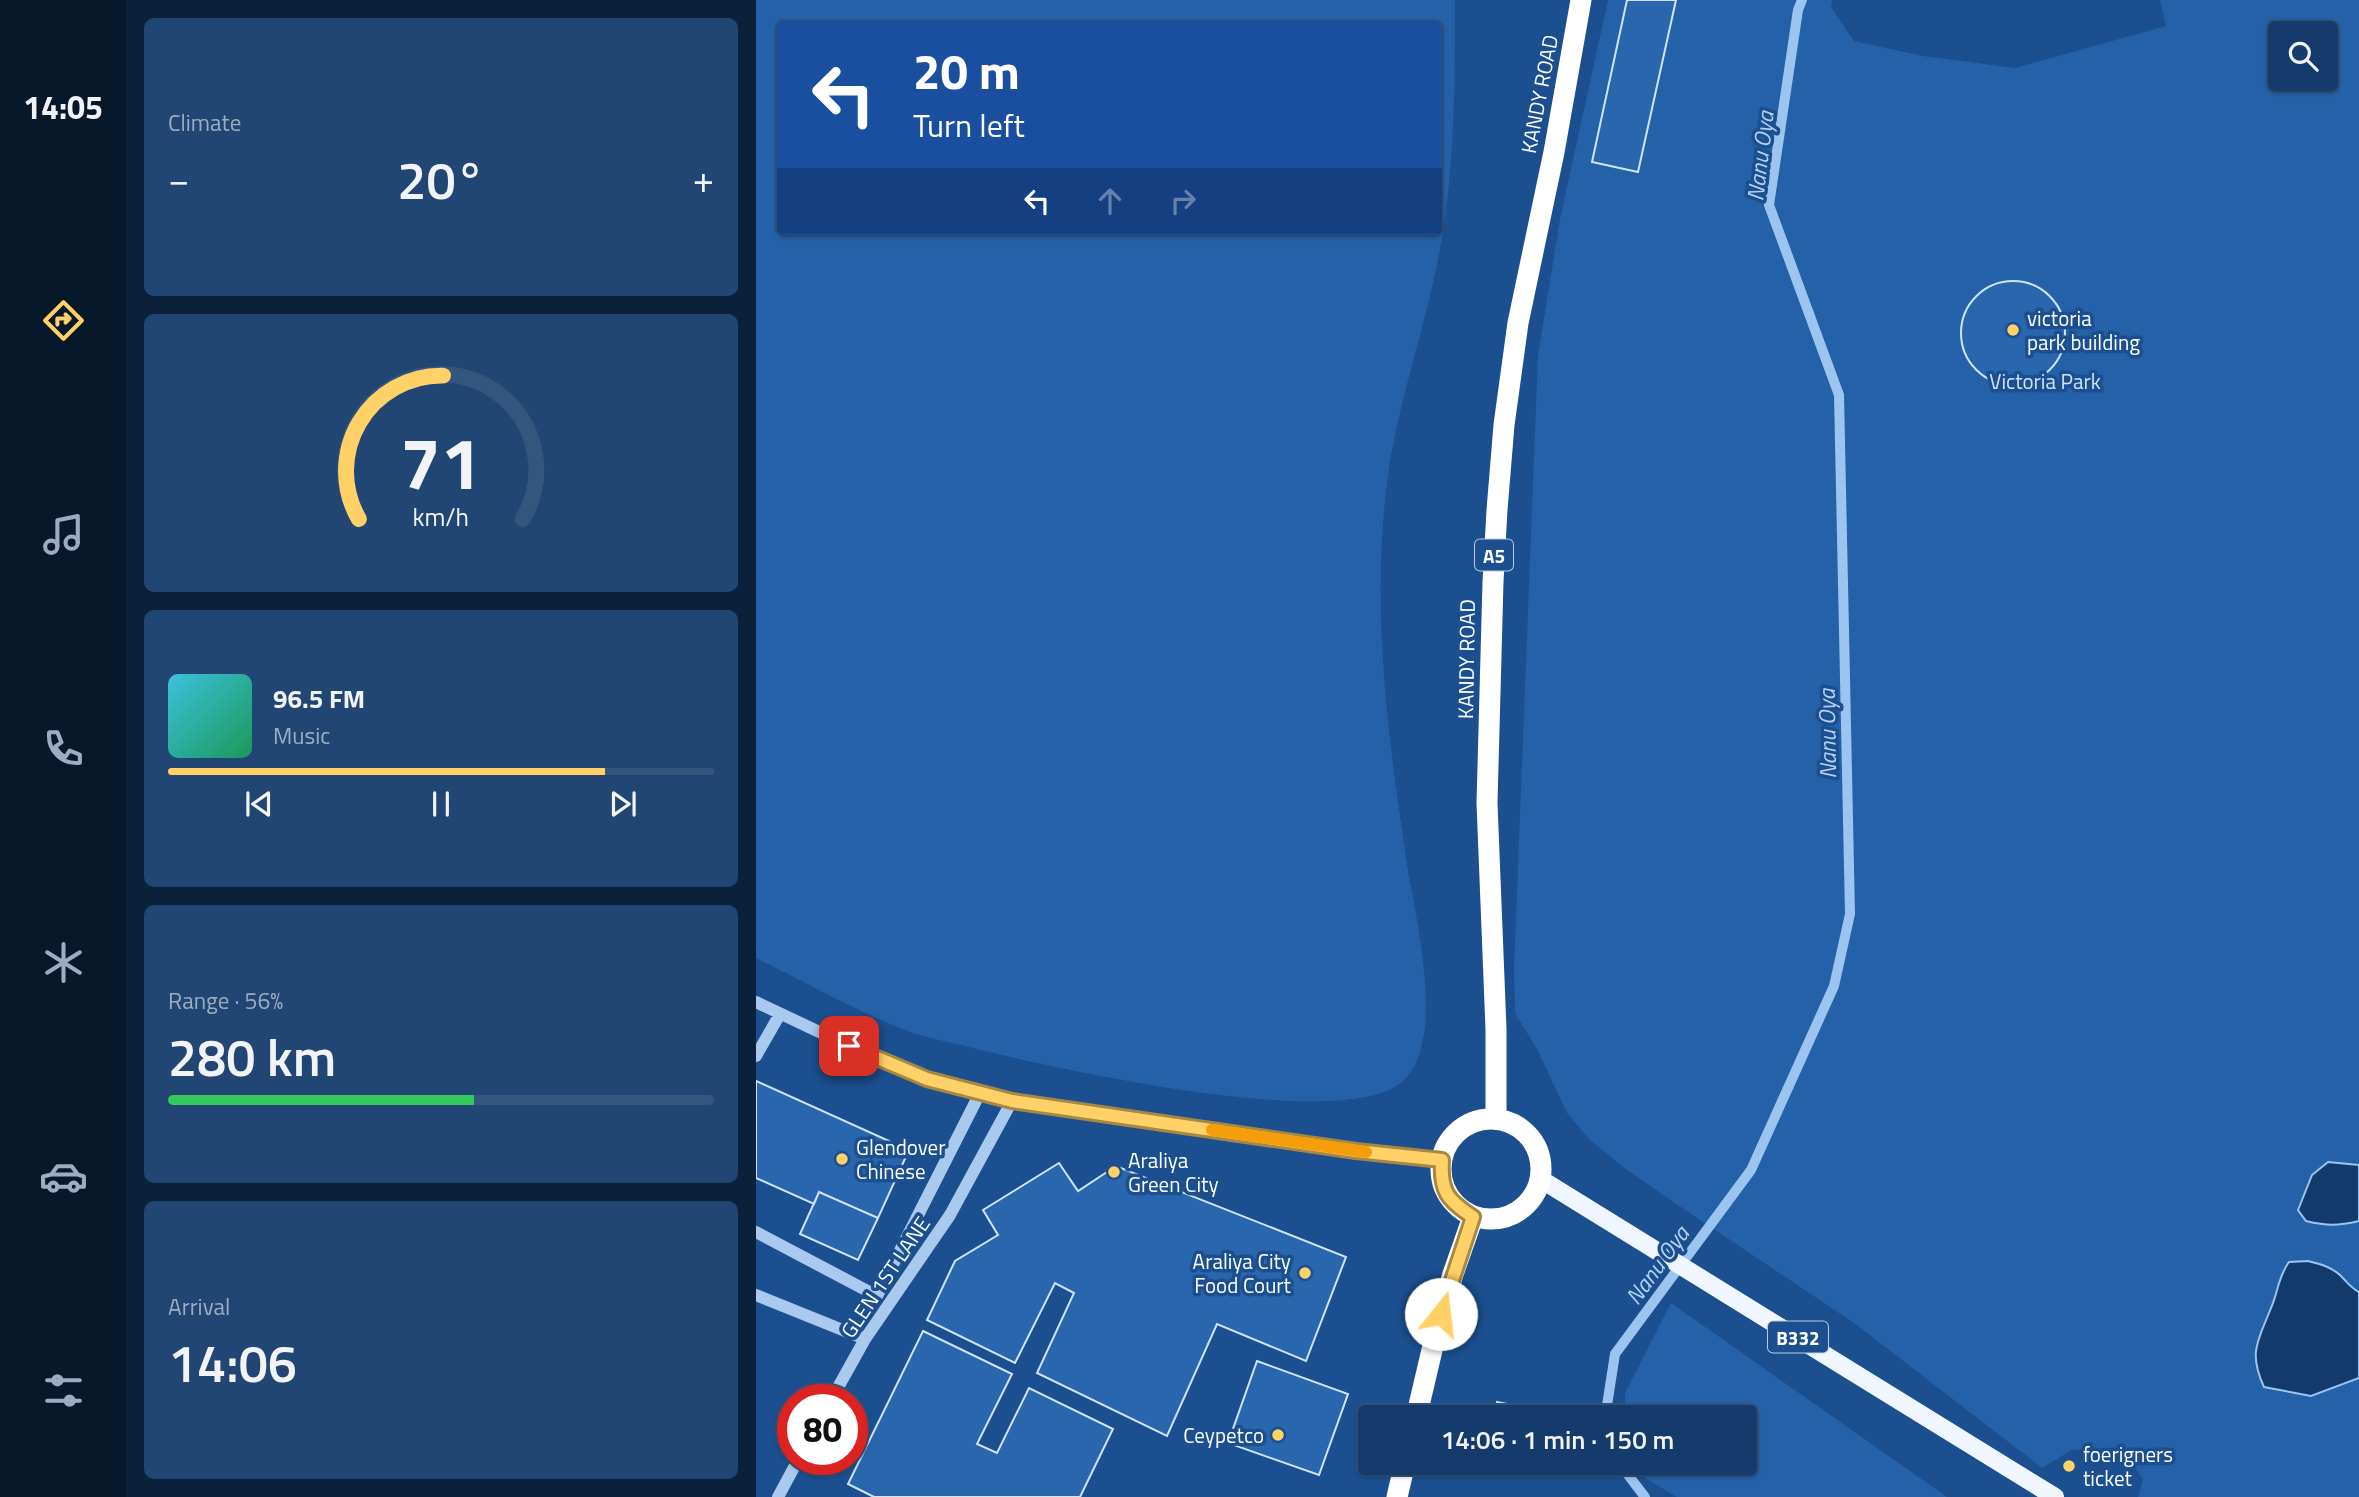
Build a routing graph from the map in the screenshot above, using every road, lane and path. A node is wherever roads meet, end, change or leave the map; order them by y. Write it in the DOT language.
graph roads {
  1 [pos="1581,0"];
  2 [pos="756,1002"];
  3 [pos="780,1014"];
  4 [pos="756,1056"];
  5 [pos="980,1093"];
  6 [pos="1012,1101"];
  7 [pos="1496,1117"];
  8 [pos="1442,1160"];
  9 [pos="1542,1180"];
  10 [pos="1473,1217"];
  11 [pos="756,1232"];
  12 [pos="756,1295"];
  13 [pos="865,1339"];
  14 [pos="840,1384"];
  15 [pos="1419,1405"];
  16 [pos="790,1475"];
  17 [pos="1402,1475"];
  18 [pos="778,1497"];
  19 [pos="1397,1497"];
  20 [pos="2055,1497"];
  1 -- 7 [label="highway, KANDY ROAD / A5"];
  2 -- 3 [label="street"];
  3 -- 4 [label="street"];
  3 -- 5 [label="street"];
  5 -- 6 [label="street"];
  5 -- 11 [label="street"];
  6 -- 8 [label="street"];
  6 -- 13 [label="street, GLEN 1ST LANE"];
  7 -- 8 [label="highway"];
  7 -- 9 [label="highway"];
  8 -- 10 [label="highway"];
  9 -- 10 [label="highway"];
  9 -- 20 [label="main road, B332"];
  10 -- 15 [label="highway"];
  12 -- 13 [label="street"];
  13 -- 14 [label="street, GLEN 1ST LANE"];
  16 -- 18 [label="street"];
  17 -- 19 [label="highway"];
}
